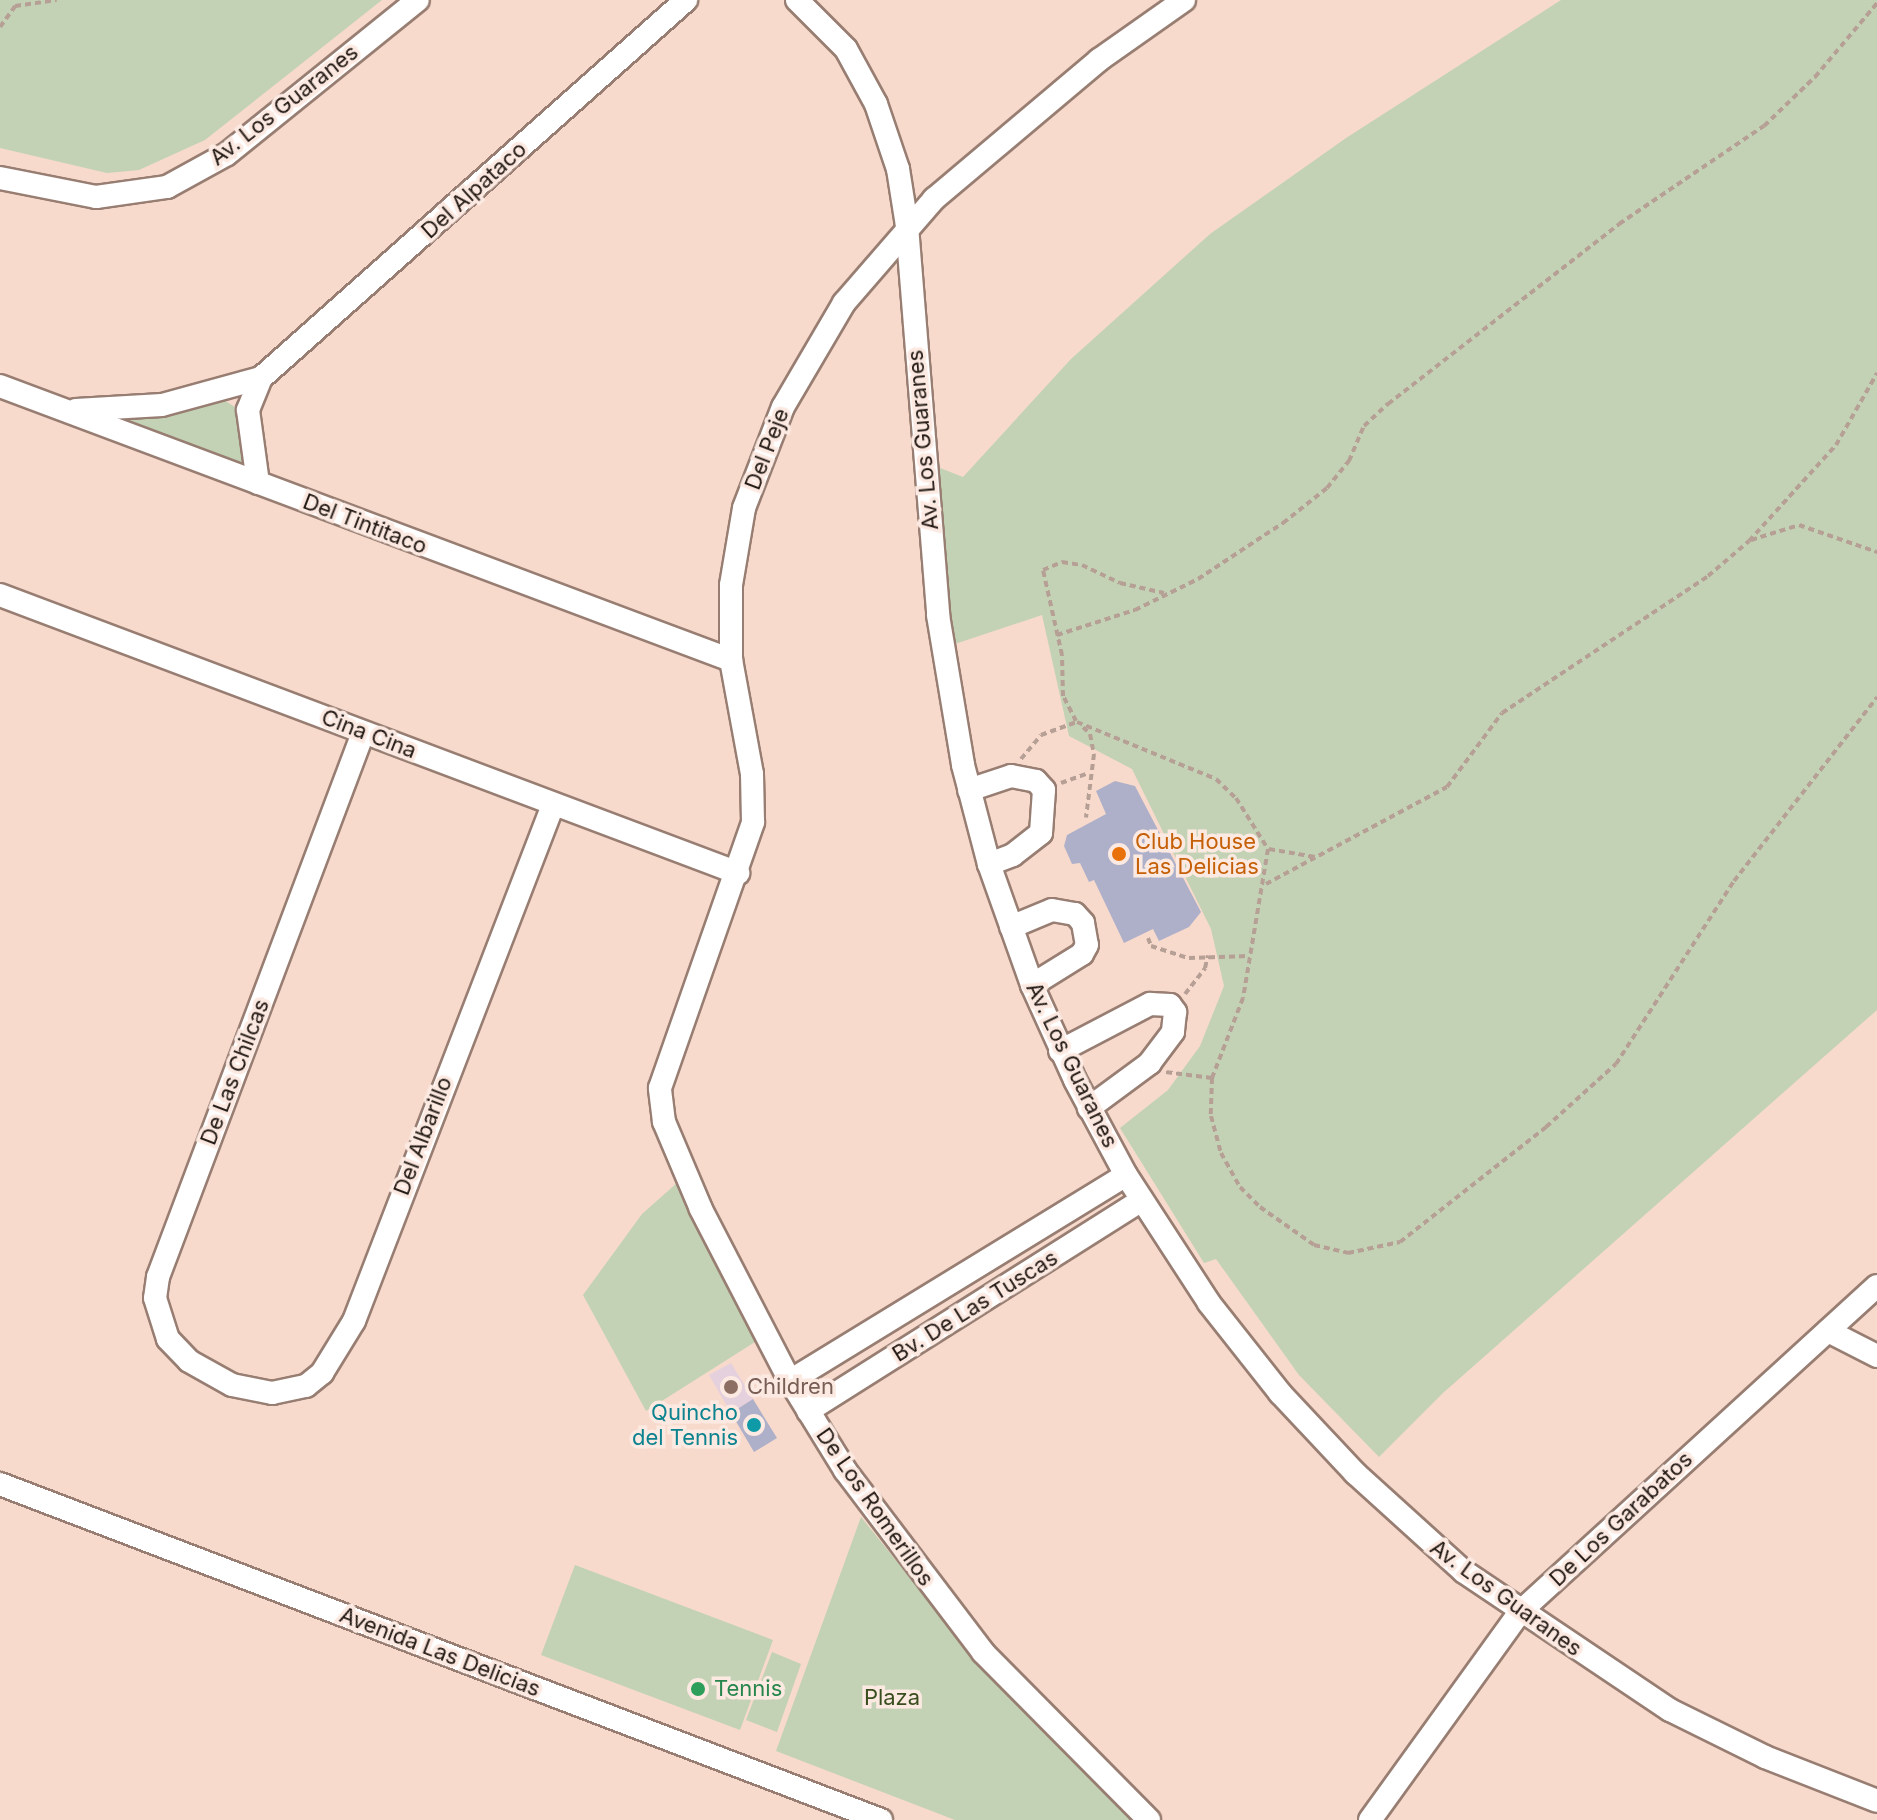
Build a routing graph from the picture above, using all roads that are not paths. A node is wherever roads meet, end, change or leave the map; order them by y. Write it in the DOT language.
graph roads {
  1 [pos="418,0"];
  2 [pos="686,0"];
  3 [pos="797,0"];
  4 [pos="1184,0"];
  5 [pos="0,178"];
  6 [pos="907,226"];
  7 [pos="261,378"];
  8 [pos="0,386"];
  9 [pos="224,391"];
  10 [pos="63,410"];
  11 [pos="248,410"];
  12 [pos="258,483"];
  13 [pos="0,595"];
  14 [pos="731,660"];
  15 [pos="363,733"];
  16 [pos="969,790"];
  17 [pos="553,805"];
  18 [pos="989,864"];
  19 [pos="738,873"];
  20 [pos="1011,927"];
  21 [pos="1032,985"];
  22 [pos="669,1051"];
  23 [pos="1060,1051"];
  24 [pos="1089,1108"];
  25 [pos="1126,1175"];
  26 [pos="1142,1200"];
  27 [pos="1877,1286"];
  28 [pos="1828,1331"];
  29 [pos="1877,1356"];
  30 [pos="790,1381"];
  31 [pos="232,1385"];
  32 [pos="808,1411"];
  33 [pos="0,1484"];
  34 [pos="1521,1611"];
  35 [pos="1877,1801"];
  36 [pos="881,1820"];
  37 [pos="1149,1820"];
  38 [pos="1370,1820"];
  1 -- 5 [label="street, Av. Los Guaranes"];
  2 -- 7 [label="street, Del Alpataco"];
  3 -- 6 [label="street, Av. Los Guaranes"];
  4 -- 6 [label="street, Del Peje"];
  6 -- 14 [label="street, Del Peje"];
  6 -- 16 [label="street, Av. Los Guaranes"];
  7 -- 9 [label="street, Del Alpataco"];
  7 -- 11 [label="street, Del Alpataco"];
  8 -- 10 [label="street, Del Tintitaco"];
  9 -- 10 [label="street, Del Alpataco"];
  9 -- 11 [label="street"];
  10 -- 12 [label="street, Del Tintitaco"];
  11 -- 12 [label="street, Del Alpataco"];
  12 -- 14 [label="street, Del Tintitaco"];
  13 -- 15 [label="street, Cina Cina"];
  14 -- 19 [label="street, Del Peje"];
  15 -- 17 [label="street, Cina Cina"];
  15 -- 31 [label="street, De Las Chilcas"];
  16 -- 18 [label="street, Av. Los Guaranes"];
  16 -- 18 [label="street"];
  17 -- 19 [label="street, Cina Cina"];
  17 -- 31 [label="street, Del Albarillo"];
  18 -- 20 [label="street, Av. Los Guaranes"];
  19 -- 22 [label="street, Del Peje"];
  20 -- 21 [label="street, Av. Los Guaranes"];
  20 -- 21 [label="street"];
  21 -- 23 [label="street, Av. Los Guaranes"];
  22 -- 30 [label="street, De Los Romerillos"];
  23 -- 24 [label="street, Av. Los Guaranes"];
  23 -- 24 [label="street"];
  24 -- 25 [label="street, Av. Los Guaranes"];
  25 -- 26 [label="street, Av. Los Guaranes"];
  25 -- 30 [label="street, Bv. De Las Tuscas"];
  26 -- 32 [label="street, Bv. De Las Tuscas"];
  26 -- 34 [label="street, Av. Los Guaranes"];
  27 -- 28 [label="street, De Los Garabatos"];
  28 -- 29 [label="street"];
  28 -- 34 [label="street, De Los Garabatos"];
  30 -- 32 [label="street, De Los Romerillos"];
  32 -- 37 [label="street, De Los Romerillos"];
  33 -- 36 [label="street, Avenida Las Delicias"];
  34 -- 35 [label="street, Av. Los Guaranes"];
  34 -- 38 [label="street, De Los Garabatos"];
}
